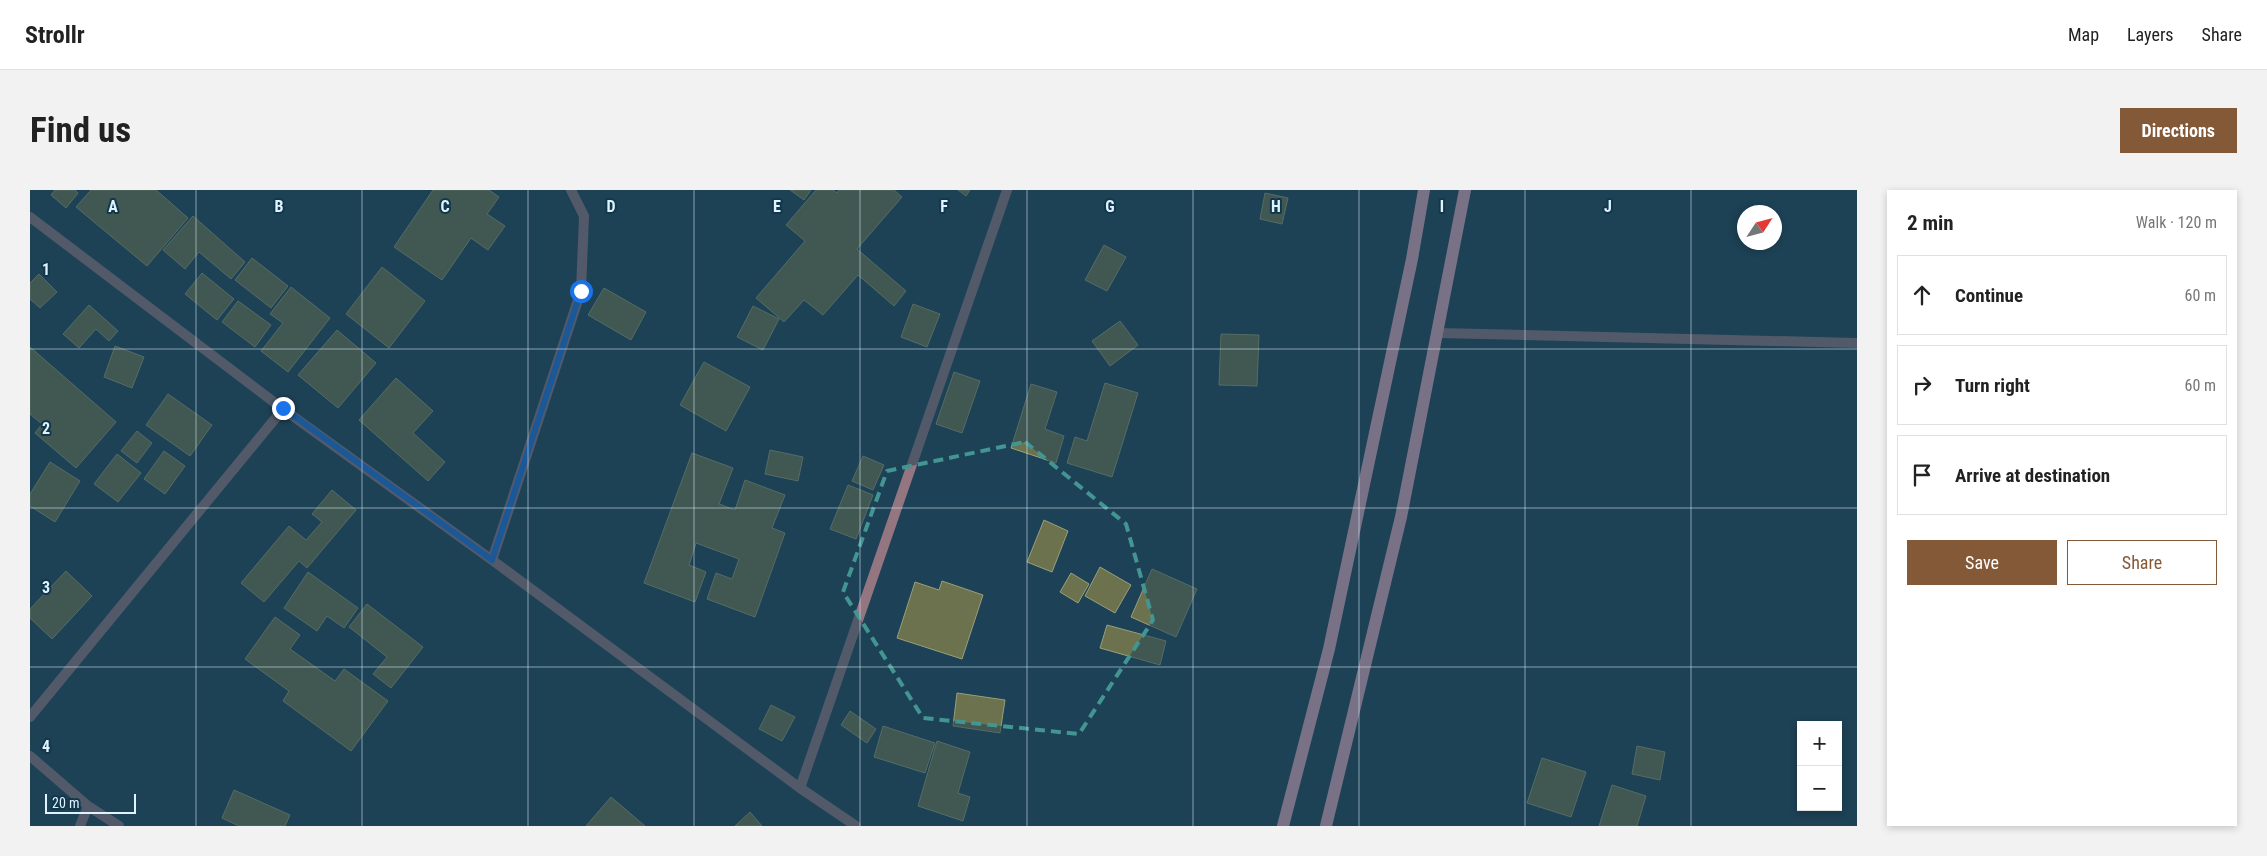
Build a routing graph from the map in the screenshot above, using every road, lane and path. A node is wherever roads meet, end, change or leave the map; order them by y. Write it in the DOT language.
graph roads {
  1 [pos="571,190"];
  2 [pos="1007,190"];
  3 [pos="1424,190"];
  4 [pos="1465,190"];
  5 [pos="30,217"];
  6 [pos="1438,333"];
  7 [pos="1857,343"];
  8 [pos="283,408"];
  9 [pos="492,560"];
  10 [pos="30,717"];
  11 [pos="30,756"];
  12 [pos="800,788"];
  13 [pos="88,806"];
  14 [pos="80,826"];
  15 [pos="118,826"];
  16 [pos="856,826"];
  17 [pos="1283,826"];
  18 [pos="1326,826"];
  1 -- 9 [label="street"];
  2 -- 12 [label="street"];
  3 -- 17 [label="main road"];
  4 -- 6 [label="main road"];
  5 -- 8 [label="street"];
  6 -- 7 [label="street"];
  6 -- 18 [label="main road"];
  8 -- 9 [label="street"];
  8 -- 10 [label="street"];
  9 -- 12 [label="street"];
  11 -- 13 [label="street"];
  12 -- 16 [label="street"];
  13 -- 14 [label="street"];
  13 -- 15 [label="street"];
}
